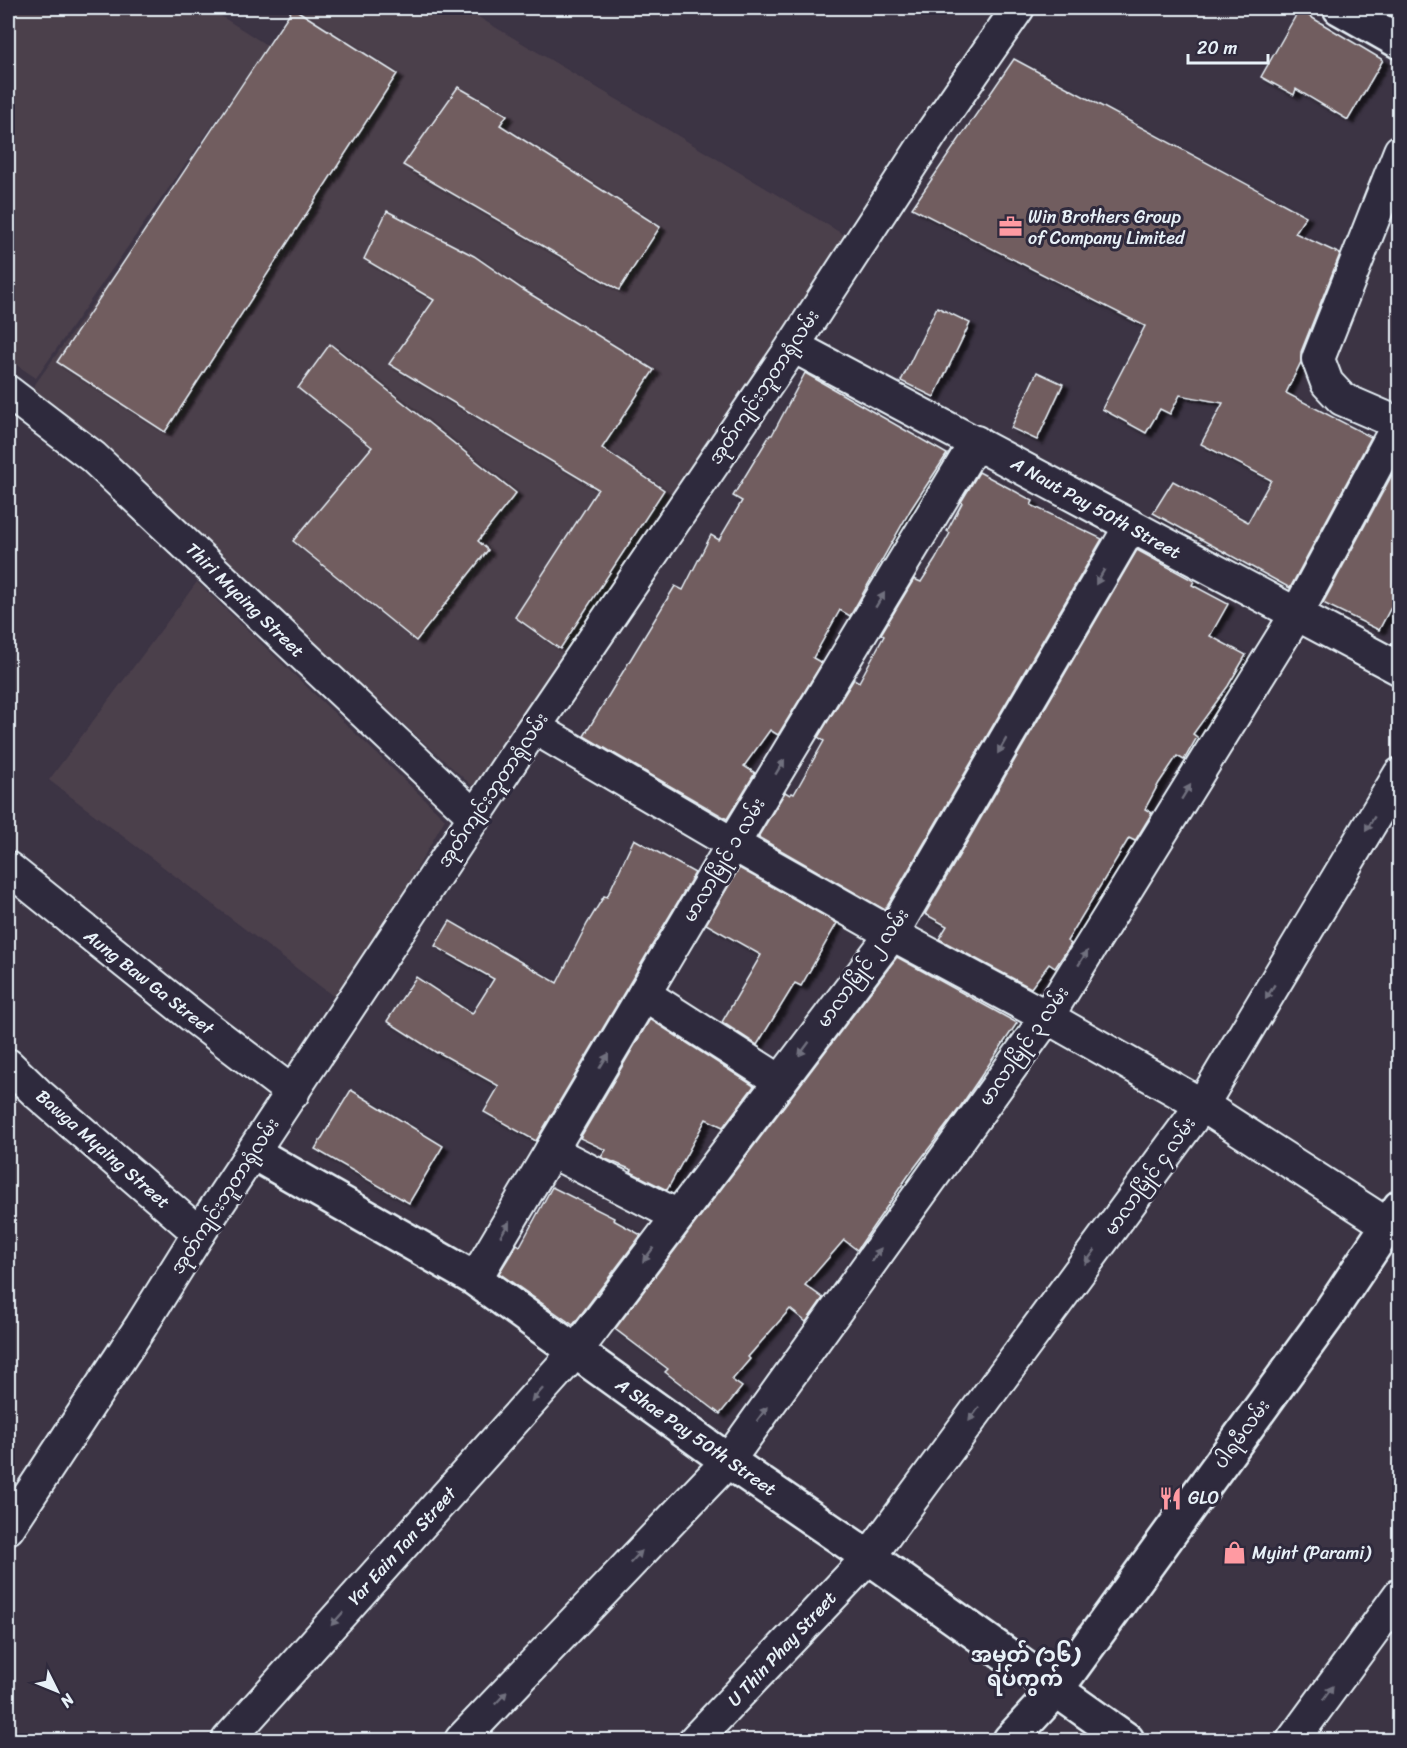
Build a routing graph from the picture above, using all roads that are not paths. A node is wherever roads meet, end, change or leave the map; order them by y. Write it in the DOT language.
graph roads {
  1 [pos="1018,8"];
  2 [pos="1340,8"];
  3 [pos="1400,42"];
  4 [pos="1400,151"];
  5 [pos="793,346"];
  6 [pos="8,392"];
  7 [pos="1399,424"];
  8 [pos="976,442"];
  9 [pos="1130,527"];
  10 [pos="1296,615"];
  11 [pos="1400,669"];
  12 [pos="535,728"];
  13 [pos="1400,774"];
  14 [pos="475,817"];
  15 [pos="733,844"];
  16 [pos="8,868"];
  17 [pos="892,934"];
  18 [pos="644,994"];
  19 [pos="1047,1017"];
  20 [pos="8,1065"];
  21 [pos="780,1081"];
  22 [pos="293,1093"];
  23 [pos="1202,1105"];
  24 [pos="551,1151"];
  25 [pos="254,1152"];
  26 [pos="678,1216"];
  27 [pos="1394,1216"];
  28 [pos="199,1233"];
  29 [pos="475,1279"];
  30 [pos="576,1351"];
  31 [pos="728,1461"];
  32 [pos="8,1528"];
  33 [pos="869,1557"];
  34 [pos="1400,1594"];
  35 [pos="1056,1690"];
  36 [pos="228,1740"];
  37 [pos="461,1740"];
  38 [pos="695,1740"];
  39 [pos="1010,1740"];
  40 [pos="1127,1740"];
  41 [pos="1293,1740"];
  1 -- 5 [label="street, အုတ်ကျင်းဘူတာရုံလမ်း"];
  2 -- 3 [label="street"];
  4 -- 7 [label="street"];
  5 -- 8 [label="street, A Naut Pay 50th Street"];
  5 -- 12 [label="street, အုတ်ကျင်းဘူတာရုံလမ်း"];
  6 -- 14 [label="street, Thiri Myaing Street"];
  7 -- 10 [label="street, မာလာမြိုင် ၃ လမ်း"];
  8 -- 9 [label="street, A Naut Pay 50th Street"];
  15 -- 8 [label="street, မာလာမြိုင် ၁ လမ်း, one-way"];
  9 -- 10 [label="street, A Naut Pay 50th Street"];
  9 -- 17 [label="street, မာလာမြိုင် ၂ လမ်း, one-way"];
  10 -- 11 [label="street, A Naut Pay 50th Street"];
  19 -- 10 [label="street, မာလာမြိုင် ၃ လမ်း, one-way"];
  12 -- 14 [label="street, အုတ်ကျင်းဘူတာရုံလမ်း"];
  12 -- 15 [label="street"];
  13 -- 23 [label="street, မာလာမြိုင် ၄ လမ်း, one-way"];
  14 -- 22 [label="street, အုတ်ကျင်းဘူတာရုံလမ်း"];
  15 -- 17 [label="street"];
  15 -- 18 [label="street, မာလာမြိုင် ၁ လမ်း"];
  16 -- 22 [label="street, Aung Baw Ga Street"];
  17 -- 19 [label="street"];
  17 -- 21 [label="street, မာလာမြိုင် ၂ လမ်း, one-way"];
  18 -- 21 [label="street"];
  24 -- 18 [label="street, မာလာမြိုင် ၁ လမ်း, one-way"];
  19 -- 23 [label="street"];
  31 -- 19 [label="street, မာလာမြိုင် ၃ လမ်း, one-way"];
  20 -- 28 [label="street, Bawga Myaing Street"];
  21 -- 26 [label="street, မာလာမြိုင် ၂ လမ်း"];
  22 -- 25 [label="street, အုတ်ကျင်းဘူတာရုံလမ်း"];
  23 -- 27 [label="street"];
  23 -- 33 [label="street, မာလာမြိုင် ၄ လမ်း, one-way"];
  24 -- 26 [label="street"];
  29 -- 24 [label="street, မာလာမြိုင် ၁ လမ်း, one-way"];
  25 -- 28 [label="street, အုတ်ကျင်းဘူတာရုံလမ်း"];
  25 -- 29 [label="street, A Shae Pay 50th Street"];
  26 -- 30 [label="street, မာလာမြိုင် ၂ လမ်း, one-way"];
  27 -- 35 [label="street, ပါရမီလမ်း"];
  28 -- 32 [label="street, အုတ်ကျင်းဘူတာရုံလမ်း"];
  29 -- 30 [label="street, A Shae Pay 50th Street"];
  30 -- 31 [label="street, A Shae Pay 50th Street"];
  30 -- 36 [label="street, Yar Eain Tan Street, one-way"];
  31 -- 33 [label="street, A Shae Pay 50th Street"];
  37 -- 31 [label="street, မာလာမြိုင် ၃ လမ်း, one-way"];
  33 -- 35 [label="street, A Shae Pay 50th Street"];
  33 -- 38 [label="street, U Thin Phay Street"];
  41 -- 34 [label="street, one-way"];
  35 -- 39 [label="street, ပါရမီလမ်း"];
  35 -- 40 [label="street, A Shae Pay 50th Street"];
}
